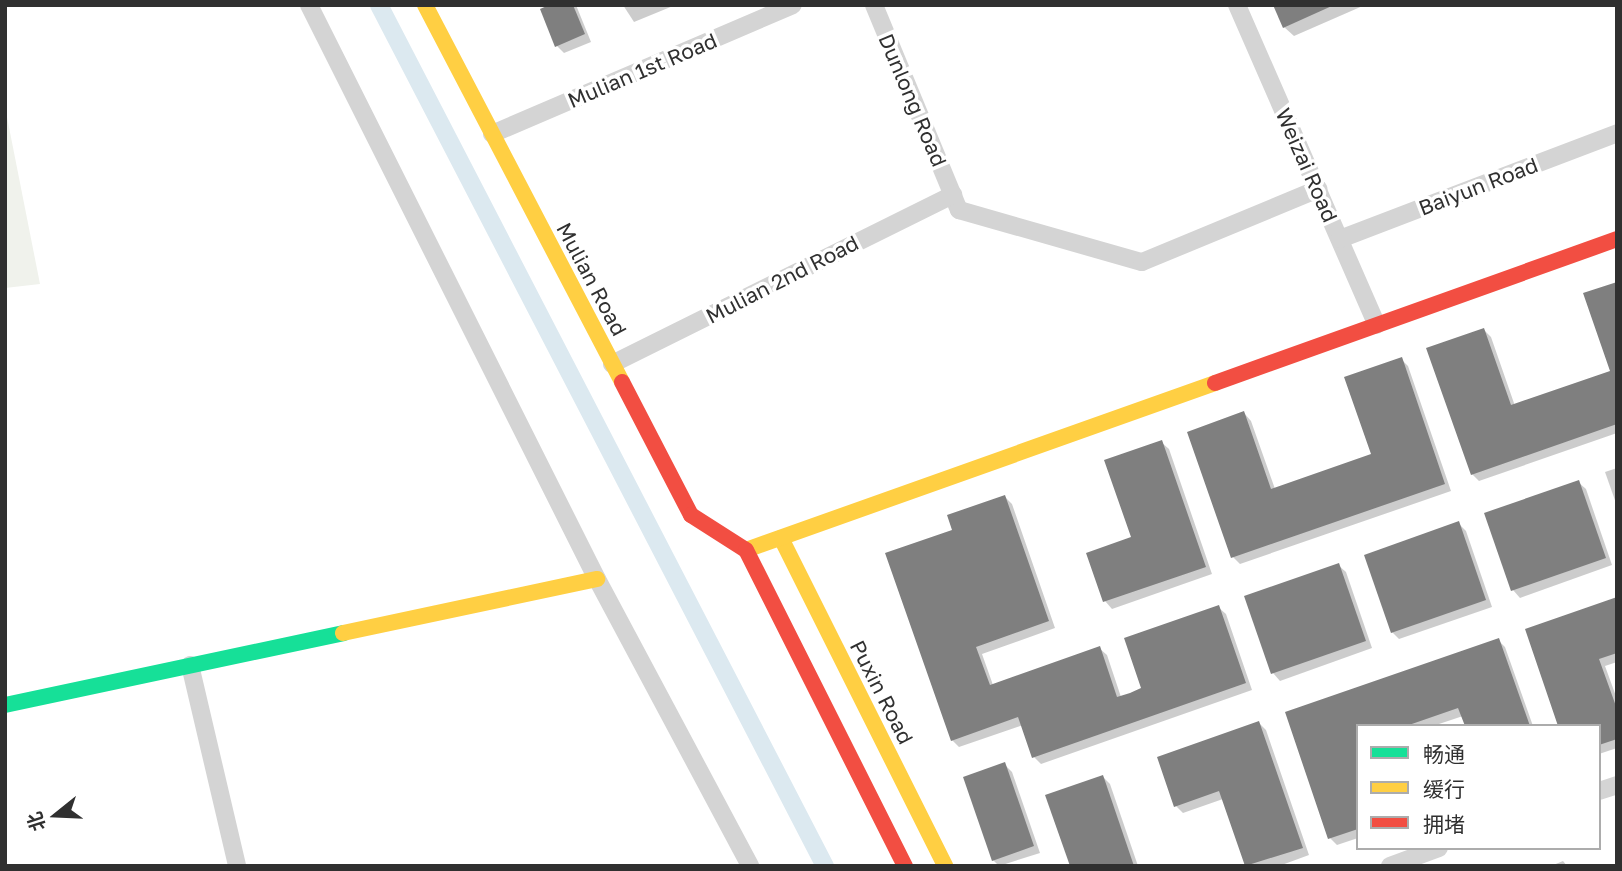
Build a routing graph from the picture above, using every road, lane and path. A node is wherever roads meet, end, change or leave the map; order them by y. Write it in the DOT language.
graph roads {
  1 [pos="309,5"];
  2 [pos="425,5"];
  3 [pos="793,5"];
  4 [pos="874,5"];
  5 [pos="1237,5"];
  6 [pos="1617,133"];
  7 [pos="492,134"];
  8 [pos="1318,189"];
  9 [pos="953,195"];
  10 [pos="1340,239"];
  11 [pos="1617,239"];
  12 [pos="1377,325"];
  13 [pos="612,364"];
  14 [pos="780,538"];
  15 [pos="746,550"];
  16 [pos="597,579"];
  17 [pos="190,665"];
  18 [pos="5,705"];
  19 [pos="1434,850"];
  20 [pos="237,866"];
  21 [pos="750,866"];
  22 [pos="905,866"];
  23 [pos="945,866"];
  24 [pos="1390,866"];
  1 -- 16 [label="street"];
  2 -- 7 [label="street, Mulian Road"];
  3 -- 7 [label="street, Mulian 1st Road"];
  4 -- 9 [label="street, Dunlong Road"];
  5 -- 8 [label="street, Weizai Road"];
  6 -- 10 [label="street, Baiyun Road"];
  7 -- 13 [label="street, Mulian Road"];
  8 -- 9 [label="street"];
  8 -- 10 [label="street, Weizai Road"];
  9 -- 13 [label="street, Mulian 2nd Road"];
  10 -- 12 [label="street, Weizai Road"];
  11 -- 12 [label="street"];
  12 -- 14 [label="street"];
  13 -- 15 [label="street, Mulian Road"];
  14 -- 15 [label="street"];
  14 -- 23 [label="street, Puxin Road"];
  15 -- 22 [label="street"];
  16 -- 17 [label="street"];
  16 -- 21 [label="street"];
  17 -- 18 [label="street"];
  17 -- 20 [label="street"];
  19 -- 24 [label="street"];
}
